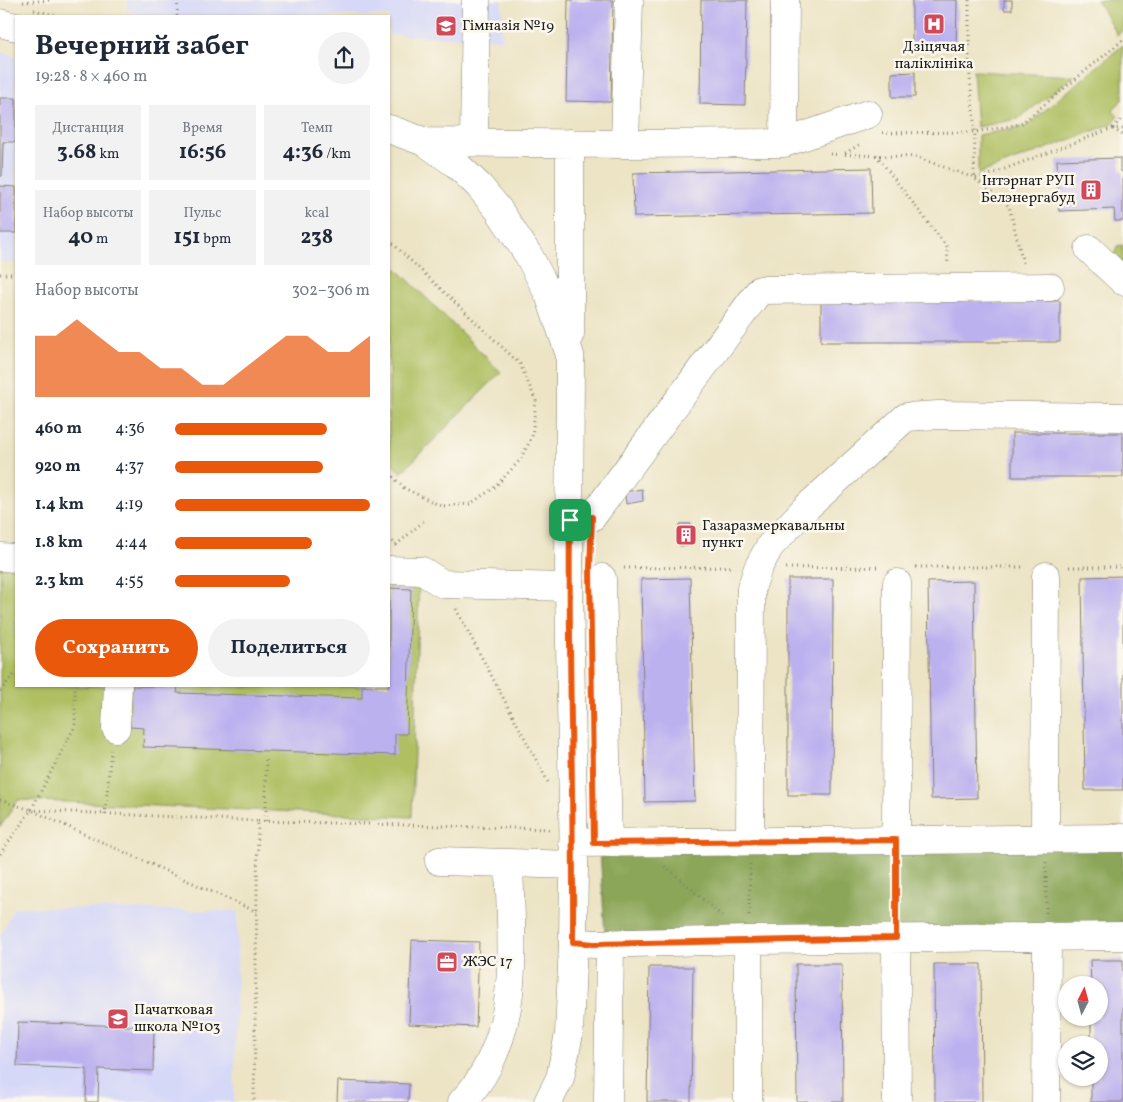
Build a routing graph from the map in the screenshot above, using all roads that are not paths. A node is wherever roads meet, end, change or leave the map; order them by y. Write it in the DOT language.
graph roads {
  1 [pos="476,0"];
  2 [pos="629,0"];
  3 [pos="785,0"];
  4 [pos="874,123"];
  5 [pos="390,129"];
  6 [pos="425,142"];
  7 [pos="474,142"];
  8 [pos="570,143"];
  9 [pos="784,143"];
  10 [pos="625,144"];
  11 [pos="1089,249"];
  12 [pos="1123,281"];
  13 [pos="1050,287"];
  14 [pos="570,355"];
  15 [pos="1123,417"];
  16 [pos="570,520"];
  17 [pos="0,557"];
  18 [pos="15,558"];
  19 [pos="392,558"];
  20 [pos="1046,570"];
  21 [pos="612,573"];
  22 [pos="902,575"];
  23 [pos="569,587"];
  24 [pos="118,687"];
  25 [pos="113,741"];
  26 [pos="1045,838"];
  27 [pos="1123,838"];
  28 [pos="896,840"];
  29 [pos="750,841"];
  30 [pos="608,843"];
  31 [pos="573,846"];
  32 [pos="438,861"];
  33 [pos="509,864"];
  34 [pos="1046,936"];
  35 [pos="1123,936"];
  36 [pos="896,938"];
  37 [pos="748,940"];
  38 [pos="573,942"];
  39 [pos="610,943"];
  40 [pos="462,1102"];
  41 [pos="548,1102"];
  42 [pos="608,1102"];
  43 [pos="748,1102"];
  44 [pos="896,1102"];
  45 [pos="1046,1102"];
  1 -- 7 [label="street"];
  2 -- 10 [label="street"];
  3 -- 9 [label="street"];
  4 -- 9 [label="street"];
  5 -- 6 [label="street"];
  6 -- 7 [label="street"];
  6 -- 14 [label="street"];
  7 -- 8 [label="street"];
  8 -- 10 [label="street"];
  8 -- 14 [label="street"];
  9 -- 10 [label="street"];
  11 -- 12 [label="street"];
  13 -- 16 [label="street"];
  14 -- 16 [label="street"];
  15 -- 29 [label="street"];
  16 -- 23 [label="street"];
  17 -- 18 [label="street"];
  19 -- 23 [label="street"];
  20 -- 26 [label="street"];
  21 -- 30 [label="street"];
  22 -- 28 [label="street"];
  23 -- 31 [label="street"];
  24 -- 25 [label="street"];
  26 -- 27 [label="street"];
  26 -- 28 [label="street"];
  28 -- 29 [label="street"];
  29 -- 30 [label="street"];
  30 -- 31 [label="street"];
  31 -- 33 [label="street"];
  31 -- 38 [label="street"];
  32 -- 33 [label="street"];
  33 -- 40 [label="street"];
  34 -- 35 [label="street"];
  34 -- 36 [label="street"];
  34 -- 45 [label="street"];
  36 -- 37 [label="street"];
  36 -- 44 [label="street"];
  37 -- 39 [label="street"];
  37 -- 43 [label="street"];
  38 -- 39 [label="street"];
  38 -- 41 [label="street"];
  39 -- 42 [label="street"];
}
